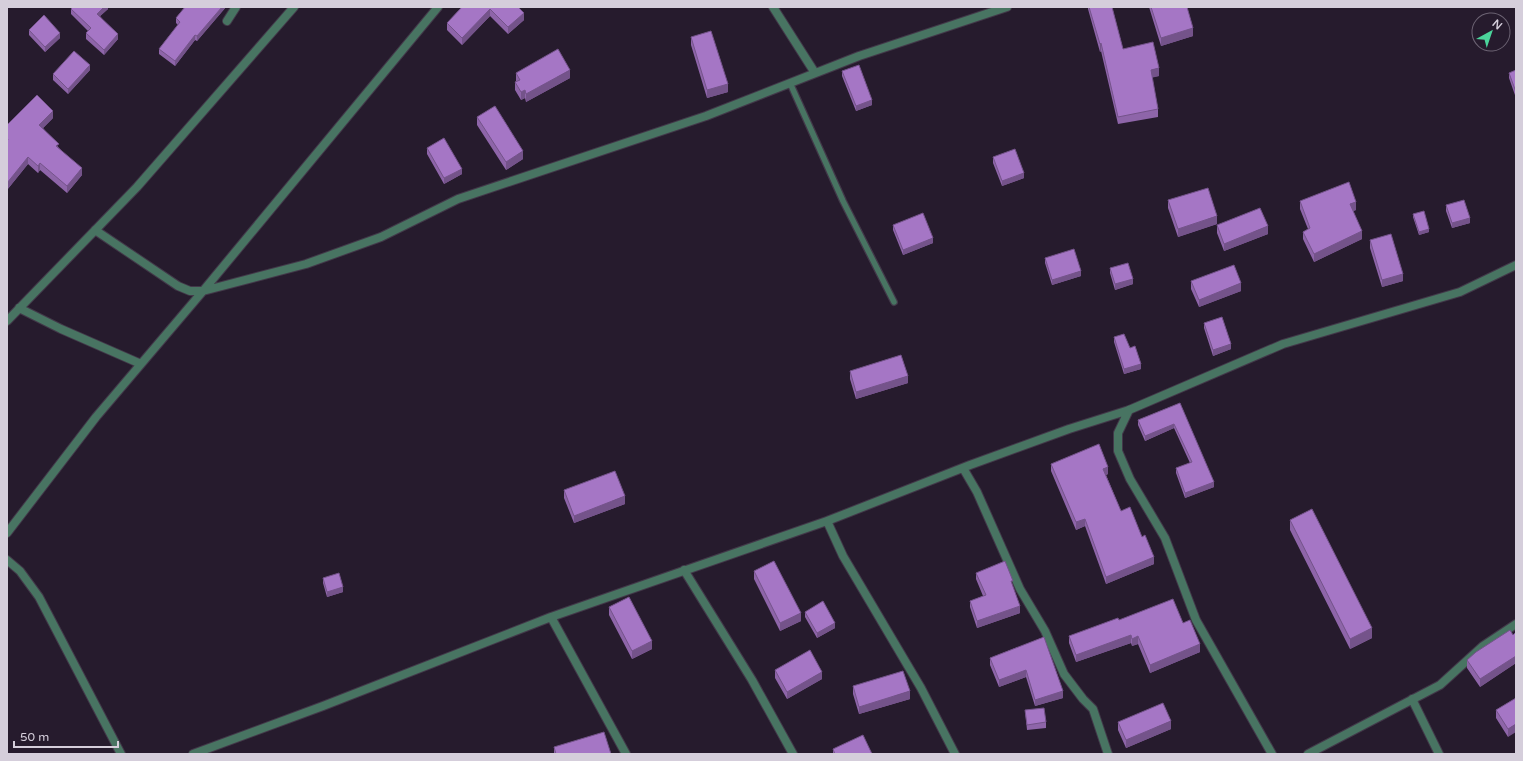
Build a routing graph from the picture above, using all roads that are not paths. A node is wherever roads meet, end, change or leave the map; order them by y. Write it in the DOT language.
graph roads {
  1 [pos="236,7"];
  2 [pos="294,7"];
  3 [pos="438,7"];
  4 [pos="773,7"];
  5 [pos="1007,7"];
  6 [pos="227,21"];
  7 [pos="815,73"];
  8 [pos="790,83"];
  9 [pos="95,230"];
  10 [pos="1516,265"];
  11 [pos="203,291"];
  12 [pos="894,302"];
  13 [pos="19,308"];
  14 [pos="7,321"];
  15 [pos="141,364"];
  16 [pos="1129,410"];
  17 [pos="964,468"];
  18 [pos="827,521"];
  19 [pos="7,533"];
  20 [pos="7,560"];
  21 [pos="684,570"];
  22 [pos="550,617"];
  23 [pos="1516,624"];
  24 [pos="1412,699"];
  25 [pos="121,754"];
  26 [pos="193,754"];
  27 [pos="626,754"];
  28 [pos="793,754"];
  29 [pos="955,754"];
  30 [pos="1108,754"];
  31 [pos="1272,754"];
  32 [pos="1308,754"];
  33 [pos="1439,754"];
  1 -- 6 [label="street"];
  2 -- 9 [label="street"];
  3 -- 11 [label="street"];
  4 -- 7 [label="street"];
  5 -- 7 [label="street"];
  7 -- 8 [label="street"];
  8 -- 11 [label="street"];
  8 -- 12 [label="lane"];
  9 -- 11 [label="street"];
  9 -- 13 [label="street"];
  10 -- 16 [label="street"];
  11 -- 15 [label="street"];
  13 -- 14 [label="street"];
  13 -- 15 [label="street"];
  15 -- 19 [label="street"];
  16 -- 17 [label="street"];
  16 -- 31 [label="street"];
  17 -- 18 [label="street"];
  17 -- 30 [label="street"];
  18 -- 21 [label="street"];
  18 -- 29 [label="street"];
  20 -- 25 [label="street"];
  21 -- 22 [label="street"];
  21 -- 28 [label="street"];
  22 -- 26 [label="street"];
  22 -- 27 [label="street"];
  23 -- 24 [label="street"];
  24 -- 32 [label="street"];
  24 -- 33 [label="street"];
}
